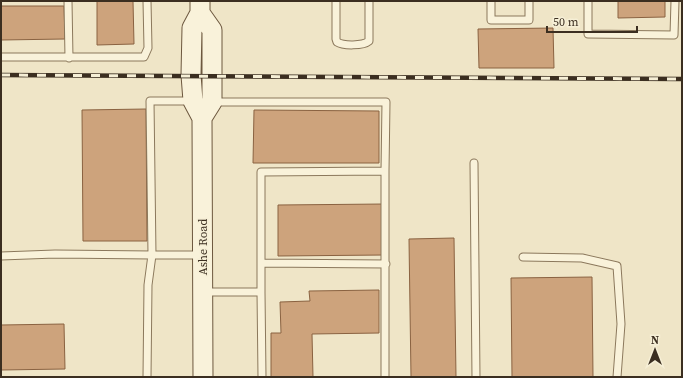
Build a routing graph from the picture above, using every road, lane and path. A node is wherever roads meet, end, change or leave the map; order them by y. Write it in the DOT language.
graph roads {
  1 [pos="68,1"];
  2 [pos="147,1"];
  3 [pos="336,1"];
  4 [pos="369,1"];
  5 [pos="491,1"];
  6 [pos="529,1"];
  7 [pos="588,1"];
  8 [pos="674,1"];
  9 [pos="200,7"];
  10 [pos="1,57"];
  11 [pos="69,58"];
  12 [pos="202,105"];
  13 [pos="474,163"];
  14 [pos="385,171"];
  15 [pos="152,255"];
  16 [pos="203,255"];
  17 [pos="1,256"];
  18 [pos="524,257"];
  19 [pos="261,263"];
  20 [pos="386,264"];
  21 [pos="203,292"];
  22 [pos="261,292"];
  23 [pos="147,377"];
  24 [pos="203,377"];
  25 [pos="262,377"];
  26 [pos="385,377"];
  27 [pos="476,377"];
  28 [pos="617,377"];
  1 -- 11 [label="lane"];
  2 -- 11 [label="lane"];
  3 -- 4 [label="lane"];
  5 -- 6 [label="lane"];
  7 -- 8 [label="lane"];
  9 -- 12 [label="street, Ashe Road"];
  10 -- 11 [label="lane"];
  12 -- 14 [label="lane"];
  12 -- 15 [label="lane"];
  12 -- 16 [label="street, Ashe Road"];
  13 -- 27 [label="lane"];
  14 -- 19 [label="lane"];
  14 -- 20 [label="lane"];
  15 -- 16 [label="lane"];
  15 -- 17 [label="lane"];
  15 -- 23 [label="lane"];
  16 -- 21 [label="street, Ashe Road"];
  18 -- 28 [label="lane"];
  19 -- 20 [label="lane"];
  19 -- 22 [label="lane"];
  20 -- 26 [label="lane"];
  21 -- 22 [label="lane"];
  21 -- 24 [label="street, Ashe Road"];
  22 -- 25 [label="lane"];
}
